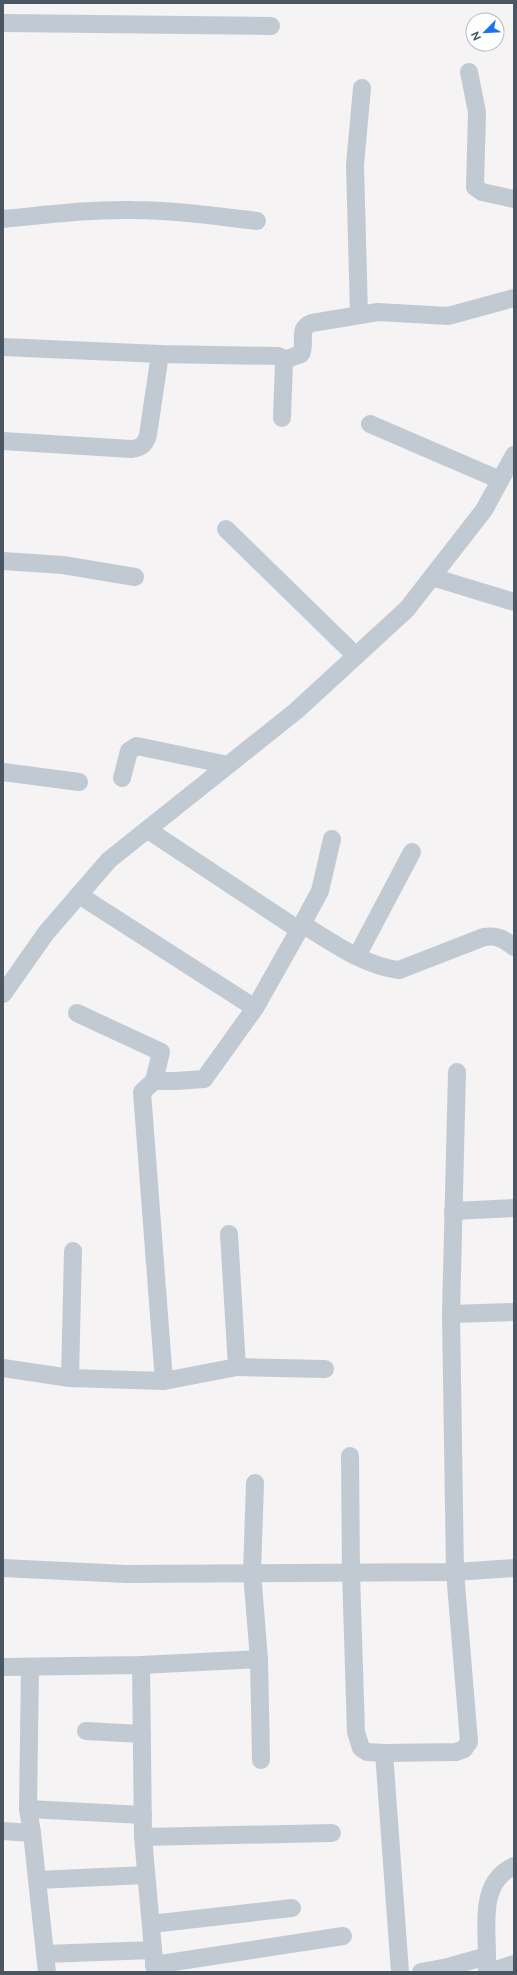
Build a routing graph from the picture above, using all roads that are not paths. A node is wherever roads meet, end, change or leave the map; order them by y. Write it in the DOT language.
graph roads {
  1 [pos="3,23"];
  2 [pos="271,26"];
  3 [pos="469,72"];
  4 [pos="362,88"];
  5 [pos="514,199"];
  6 [pos="3,219"];
  7 [pos="257,221"];
  8 [pos="514,298"];
  9 [pos="359,314"];
  10 [pos="3,347"];
  11 [pos="160,354"];
  12 [pos="284,360"];
  13 [pos="282,418"];
  14 [pos="370,424"];
  15 [pos="3,441"];
  16 [pos="514,455"];
  17 [pos="500,480"];
  18 [pos="226,529"];
  19 [pos="3,562"];
  20 [pos="135,577"];
  21 [pos="432,577"];
  22 [pos="514,602"];
  23 [pos="356,656"];
  24 [pos="228,765"];
  25 [pos="3,772"];
  26 [pos="122,778"];
  27 [pos="79,782"];
  28 [pos="148,830"];
  29 [pos="332,839"];
  30 [pos="412,852"];
  31 [pos="79,895"];
  32 [pos="301,927"];
  33 [pos="514,947"];
  34 [pos="357,956"];
  35 [pos="3,994"];
  36 [pos="255,1008"];
  37 [pos="77,1013"];
  38 [pos="456,1072"];
  39 [pos="154,1081"];
  40 [pos="514,1208"];
  41 [pos="453,1211"];
  42 [pos="229,1234"];
  43 [pos="73,1251"];
  44 [pos="514,1312"];
  45 [pos="450,1314"];
  46 [pos="237,1367"];
  47 [pos="3,1368"];
  48 [pos="325,1369"];
  49 [pos="70,1378"];
  50 [pos="164,1381"];
  51 [pos="350,1456"];
  52 [pos="255,1483"];
  53 [pos="3,1568"];
  54 [pos="514,1568"];
  55 [pos="455,1572"];
  56 [pos="252,1573"];
  57 [pos="351,1573"];
  58 [pos="259,1659"];
  59 [pos="141,1665"];
  60 [pos="3,1667"];
  61 [pos="30,1667"];
  62 [pos="86,1731"];
  63 [pos="142,1734"];
  64 [pos="384,1753"];
  65 [pos="261,1760"];
  66 [pos="28,1809"];
  67 [pos="143,1815"];
  68 [pos="3,1831"];
  69 [pos="32,1832"];
  70 [pos="332,1833"];
  71 [pos="143,1837"];
  72 [pos="514,1866"];
  73 [pos="146,1875"];
  74 [pos="37,1880"];
  75 [pos="292,1908"];
  76 [pos="151,1924"];
  77 [pos="343,1936"];
  78 [pos="45,1954"];
  79 [pos="154,1962"];
  80 [pos="514,1964"];
  81 [pos="488,1967"];
  82 [pos="47,1972"];
  83 [pos="400,1972"];
  84 [pos="422,1972"];
  1 -- 2 [label="street"];
  3 -- 5 [label="street"];
  4 -- 9 [label="street"];
  6 -- 7 [label="street"];
  8 -- 9 [label="street"];
  9 -- 12 [label="street"];
  10 -- 11 [label="street"];
  11 -- 12 [label="street"];
  11 -- 15 [label="street"];
  12 -- 13 [label="street"];
  14 -- 17 [label="street"];
  16 -- 17 [label="street"];
  17 -- 21 [label="street"];
  18 -- 23 [label="street"];
  19 -- 20 [label="street"];
  21 -- 22 [label="street"];
  21 -- 23 [label="street"];
  23 -- 24 [label="street"];
  24 -- 26 [label="street"];
  24 -- 28 [label="street"];
  25 -- 27 [label="street"];
  28 -- 31 [label="street"];
  28 -- 32 [label="street"];
  29 -- 32 [label="street"];
  30 -- 34 [label="street"];
  31 -- 35 [label="street"];
  31 -- 36 [label="street"];
  32 -- 34 [label="street"];
  32 -- 36 [label="street"];
  33 -- 34 [label="street"];
  36 -- 39 [label="street"];
  37 -- 39 [label="street"];
  38 -- 41 [label="street"];
  39 -- 50 [label="street"];
  40 -- 41 [label="street"];
  41 -- 45 [label="street"];
  42 -- 46 [label="street"];
  43 -- 49 [label="street"];
  44 -- 45 [label="street"];
  45 -- 55 [label="street"];
  46 -- 48 [label="street"];
  46 -- 50 [label="street"];
  47 -- 49 [label="street"];
  49 -- 50 [label="street"];
  51 -- 57 [label="street"];
  52 -- 56 [label="street"];
  53 -- 56 [label="street"];
  54 -- 55 [label="street"];
  55 -- 57 [label="street"];
  55 -- 64 [label="street"];
  56 -- 57 [label="street"];
  56 -- 58 [label="street"];
  57 -- 64 [label="street"];
  58 -- 59 [label="street"];
  58 -- 65 [label="street"];
  59 -- 61 [label="street"];
  59 -- 63 [label="street"];
  60 -- 61 [label="street"];
  61 -- 66 [label="street"];
  62 -- 63 [label="street"];
  63 -- 67 [label="street"];
  64 -- 83 [label="street"];
  66 -- 67 [label="street"];
  66 -- 69 [label="street"];
  67 -- 71 [label="street"];
  68 -- 69 [label="street"];
  69 -- 74 [label="street"];
  70 -- 71 [label="street"];
  71 -- 73 [label="street"];
  72 -- 81 [label="street"];
  73 -- 74 [label="street"];
  73 -- 76 [label="street"];
  74 -- 78 [label="street"];
  75 -- 76 [label="street"];
  76 -- 79 [label="street"];
  77 -- 79 [label="street"];
  78 -- 79 [label="street"];
  78 -- 82 [label="street"];
  80 -- 81 [label="street"];
  81 -- 84 [label="street"];
}
